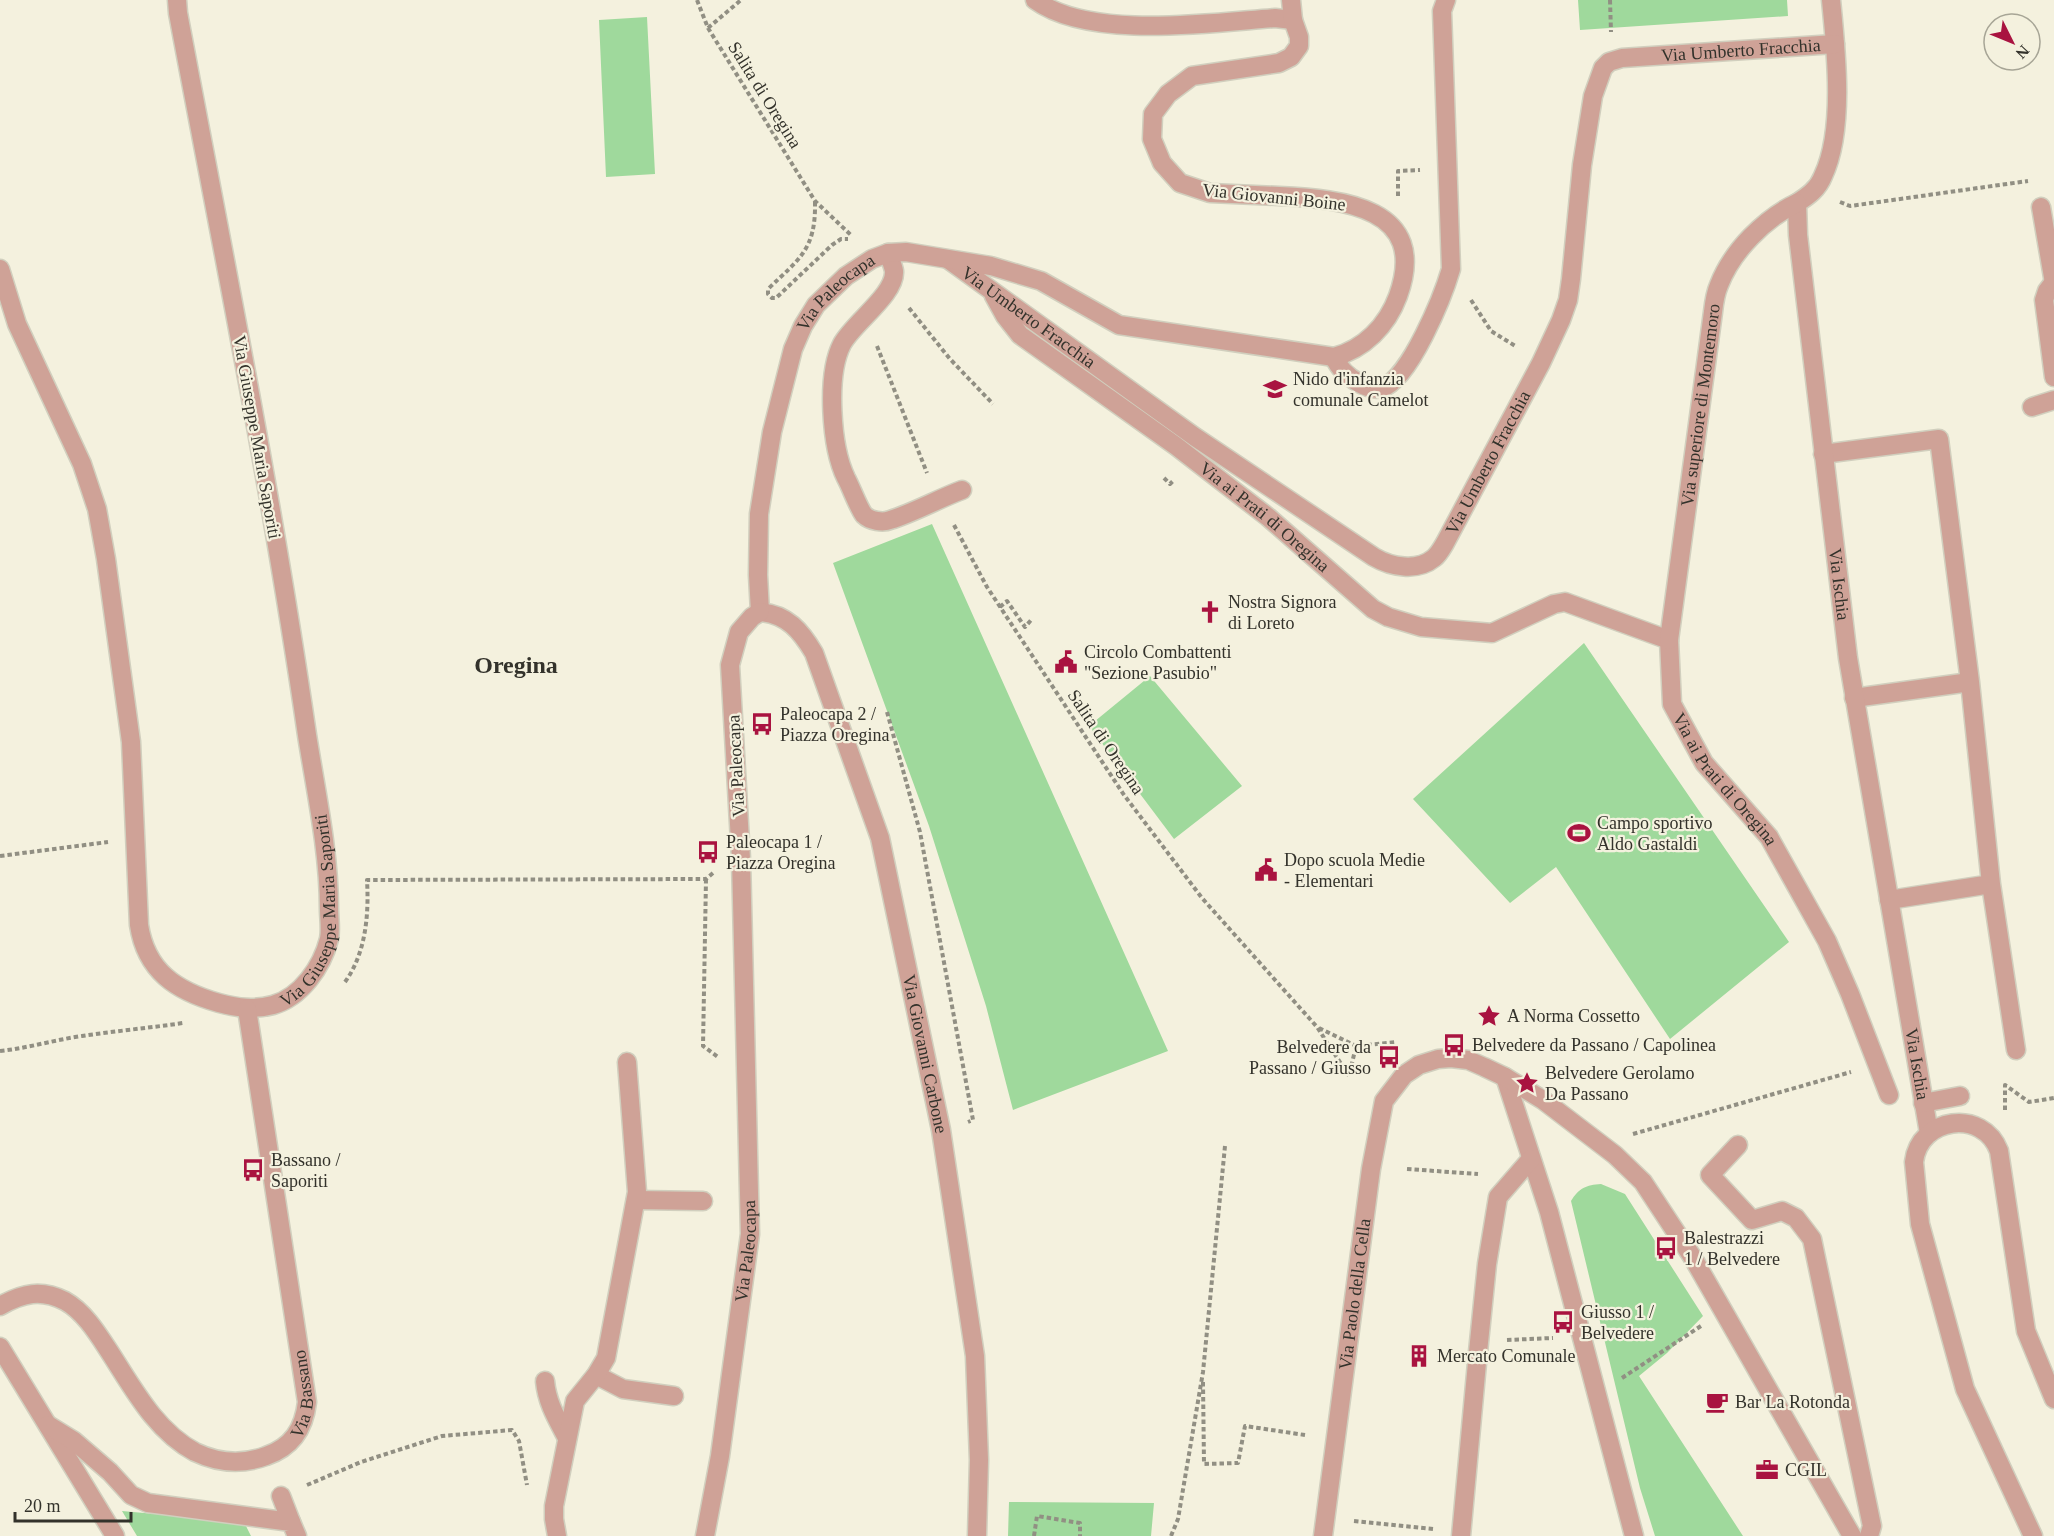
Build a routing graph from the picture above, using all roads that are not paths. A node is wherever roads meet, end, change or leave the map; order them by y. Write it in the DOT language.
graph roads {
  1 [pos="177,0"];
  2 [pos="1035,0"];
  3 [pos="1291,0"];
  4 [pos="1446,0"];
  5 [pos="1832,0"];
  6 [pos="1293,20"];
  7 [pos="1835,44"];
  8 [pos="1797,203"];
  9 [pos="2042,207"];
  10 [pos="888,253"];
  11 [pos="945,258"];
  12 [pos="0,269"];
  13 [pos="2054,282"];
  14 [pos="992,292"];
  15 [pos="1334,357"];
  16 [pos="2054,377"];
  17 [pos="2054,400"];
  18 [pos="2032,407"];
  19 [pos="1823,454"];
  20 [pos="962,490"];
  21 [pos="760,612"];
  22 [pos="1669,640"];
  23 [pos="1970,682"];
  24 [pos="1854,698"];
  25 [pos="1991,884"];
  26 [pos="1889,900"];
  27 [pos="247,1009"];
  28 [pos="2016,1050"];
  29 [pos="627,1062"];
  30 [pos="1506,1077"];
  31 [pos="1889,1095"];
  32 [pos="1960,1096"];
  33 [pos="1923,1103"];
  34 [pos="1929,1133"];
  35 [pos="1738,1145"];
  36 [pos="1532,1159"];
  37 [pos="636,1200"];
  38 [pos="703,1201"];
  39 [pos="0,1306"];
  40 [pos="0,1347"];
  41 [pos="596,1375"];
  42 [pos="545,1381"];
  43 [pos="2052,1393"];
  44 [pos="674,1396"];
  45 [pos="48,1425"];
  46 [pos="567,1438"];
  47 [pos="281,1496"];
  48 [pos="294,1529"];
  49 [pos="115,1536"];
  50 [pos="558,1536"];
  51 [pos="705,1536"];
  52 [pos="977,1536"];
  53 [pos="1323,1536"];
  54 [pos="1461,1536"];
  55 [pos="1634,1536"];
  56 [pos="1852,1536"];
  57 [pos="1869,1536"];
  58 [pos="2033,1536"];
  1 -- 27 [label="street, Via Giuseppe Maria Saporiti"];
  2 -- 6 [label="street"];
  3 -- 6 [label="street, Via Giovanni Boine"];
  4 -- 15 [label="street"];
  5 -- 7 [label="street, Via Umberto Fracchia"];
  6 -- 15 [label="street, Via Giovanni Boine"];
  7 -- 8 [label="street"];
  7 -- 14 [label="street, Via Umberto Fracchia"];
  8 -- 19 [label="street, Via Ischia"];
  8 -- 22 [label="street, Via superiore di Montemoro"];
  9 -- 13 [label="street"];
  10 -- 11 [label="street, Via Paleocapa"];
  10 -- 20 [label="street"];
  10 -- 21 [label="street, Via Paleocapa"];
  11 -- 14 [label="street, Via Umberto Fracchia"];
  11 -- 15 [label="street"];
  12 -- 27 [label="street, Via Giuseppe Maria Saporiti"];
  13 -- 16 [label="street"];
  14 -- 22 [label="street, Via ai Prati di Oregina"];
  17 -- 18 [label="street"];
  19 -- 23 [label="street"];
  19 -- 24 [label="street, Via Ischia"];
  21 -- 51 [label="street, Via Paleocapa"];
  21 -- 52 [label="street, Via Giovanni Carbone"];
  22 -- 31 [label="street, Via ai Prati di Oregina"];
  23 -- 24 [label="street"];
  23 -- 25 [label="street"];
  24 -- 26 [label="street, Via Ischia"];
  25 -- 26 [label="street"];
  25 -- 28 [label="street"];
  26 -- 33 [label="street, Via Ischia"];
  27 -- 39 [label="street, Via Bassano"];
  29 -- 37 [label="street"];
  30 -- 36 [label="street"];
  30 -- 53 [label="street, Via Paolo della Cella"];
  30 -- 56 [label="street"];
  32 -- 33 [label="street"];
  33 -- 34 [label="street, Via Ischia"];
  34 -- 43 [label="street"];
  34 -- 58 [label="street"];
  35 -- 57 [label="street"];
  36 -- 54 [label="street"];
  36 -- 55 [label="street"];
  37 -- 38 [label="street"];
  37 -- 41 [label="street"];
  40 -- 45 [label="street"];
  41 -- 44 [label="street"];
  41 -- 46 [label="street"];
  42 -- 46 [label="street"];
  45 -- 48 [label="street"];
  45 -- 49 [label="street"];
  46 -- 50 [label="street"];
  47 -- 48 [label="street"];
}
